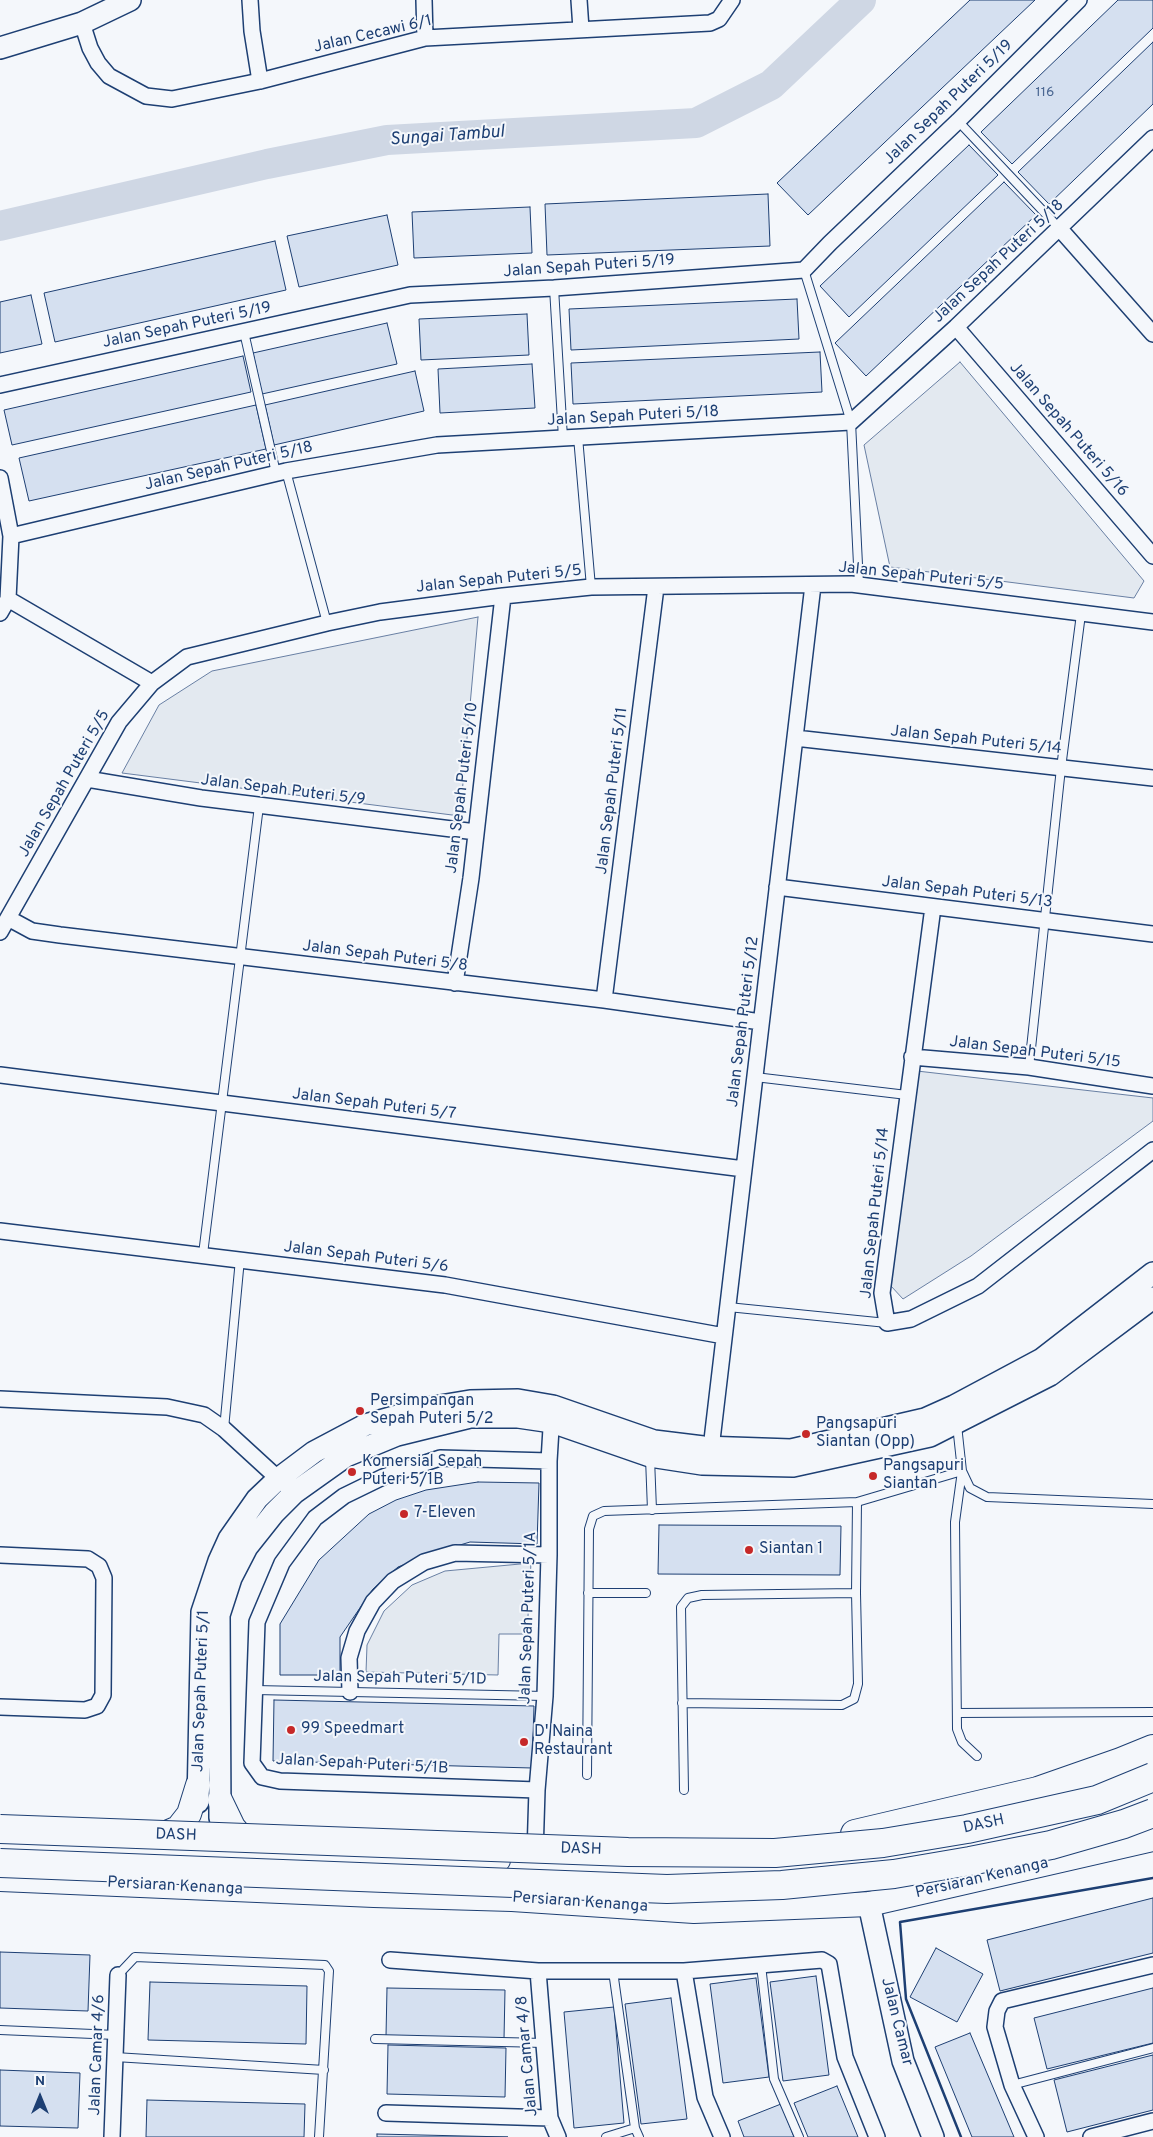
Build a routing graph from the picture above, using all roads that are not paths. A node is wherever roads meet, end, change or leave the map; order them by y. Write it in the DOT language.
graph roads {
  1 [pos="130,0"];
  2 [pos="250,0"];
  3 [pos="424,0"];
  4 [pos="579,0"];
  5 [pos="732,0"];
  6 [pos="1079,0"];
  7 [pos="82,23"];
  8 [pos="581,29"];
  9 [pos="425,38"];
  10 [pos="0,48"];
  11 [pos="260,81"];
  12 [pos="958,121"];
  13 [pos="1153,138"];
  14 [pos="1060,228"];
  15 [pos="804,270"];
  16 [pos="554,288"];
  17 [pos="956,327"];
  18 [pos="244,332"];
  19 [pos="1153,334"];
  20 [pos="0,385"];
  21 [pos="851,422"];
  22 [pos="578,437"];
  23 [pos="563,438"];
  24 [pos="281,472"];
  25 [pos="0,478"];
  26 [pos="11,536"];
  27 [pos="1153,556"];
  28 [pos="813,585"];
  29 [pos="859,585"];
  30 [pos="591,587"];
  31 [pos="656,587"];
  32 [pos="503,596"];
  33 [pos="8,599"];
  34 [pos="0,613"];
  35 [pos="1080,614"];
  36 [pos="1153,622"];
  37 [pos="327,623"];
  38 [pos="152,683"];
  39 [pos="795,738"];
  40 [pos="1061,768"];
  41 [pos="1153,778"];
  42 [pos="87,779"];
  43 [pos="259,806"];
  44 [pos="476,832"];
  45 [pos="778,887"];
  46 [pos="933,907"];
  47 [pos="4,916"];
  48 [pos="1046,921"];
  49 [pos="0,932"];
  50 [pos="1153,934"];
  51 [pos="240,957"];
  52 [pos="455,983"];
  53 [pos="604,1000"];
  54 [pos="762,1022"];
  55 [pos="912,1057"];
  56 [pos="1029,1067"];
  57 [pos="0,1075"];
  58 [pos="755,1077"];
  59 [pos="1153,1086"];
  60 [pos="907,1095"];
  61 [pos="222,1103"];
  62 [pos="1153,1150"];
  63 [pos="744,1169"];
  64 [pos="0,1231"];
  65 [pos="202,1254"];
  66 [pos="240,1259"];
  67 [pos="1153,1273"];
  68 [pos="1153,1298"];
  69 [pos="728,1307"];
  70 [pos="886,1323"];
  71 [pos="724,1336"];
  72 [pos="0,1398"];
  73 [pos="552,1414"];
  74 [pos="955,1415"];
  75 [pos="224,1429"];
  76 [pos="710,1455"];
  77 [pos="650,1456"];
  78 [pos="549,1461"];
  79 [pos="962,1471"];
  80 [pos="278,1479"];
  81 [pos="294,1493"];
  82 [pos="857,1502"];
  83 [pos="1153,1504"];
  84 [pos="652,1510"];
  85 [pos="549,1554"];
  86 [pos="0,1555"];
  87 [pos="588,1593"];
  88 [pos="646,1593"];
  89 [pos="856,1593"];
  90 [pos="255,1690"];
  91 [pos="350,1692"];
  92 [pos="544,1696"];
  93 [pos="682,1703"];
  94 [pos="0,1707"];
  95 [pos="1153,1712"];
  96 [pos="957,1713"];
  97 [pos="1153,1749"];
  98 [pos="977,1756"];
  99 [pos="587,1775"];
  100 [pos="1153,1779"];
  101 [pos="198,1785"];
  102 [pos="536,1790"];
  103 [pos="684,1790"];
  104 [pos="220,1800"];
  105 [pos="1153,1813"];
  106 [pos="0,1830"];
  107 [pos="855,1834"];
  108 [pos="1153,1839"];
  109 [pos="0,1843"];
  110 [pos="29,1844"];
  111 [pos="210,1857"];
  112 [pos="343,1858"];
  113 [pos="535,1861"];
  114 [pos="0,1863"];
  115 [pos="0,1871"];
  116 [pos="0,1879"];
  117 [pos="512,1899"];
  118 [pos="869,1904"];
  119 [pos="390,1960"];
  120 [pos="761,1965"];
  121 [pos="1153,1965"];
  122 [pos="538,1971"];
  123 [pos="613,1971"];
  124 [pos="684,1971"];
  125 [pos="118,1975"];
  126 [pos="0,2030"];
  127 [pos="116,2035"];
  128 [pos="375,2040"];
  129 [pos="544,2043"];
  130 [pos="1153,2048"];
  131 [pos="115,2057"];
  132 [pos="324,2070"];
  133 [pos="1012,2085"];
  134 [pos="386,2112"];
  135 [pos="550,2118"];
  136 [pos="1153,2121"];
  137 [pos="635,2128"];
  138 [pos="112,2137"];
  139 [pos="319,2137"];
  140 [pos="558,2137"];
  141 [pos="606,2137"];
  142 [pos="639,2137"];
  143 [pos="722,2137"];
  144 [pos="798,2137"];
  145 [pos="877,2137"];
  146 [pos="933,2137"];
  147 [pos="1036,2137"];
  148 [pos="1091,2137"];
  1 -- 7 [label="street"];
  2 -- 11 [label="street"];
  3 -- 9 [label="street"];
  4 -- 8 [label="street"];
  5 -- 8 [label="street, Jalan Cecawi 6/1"];
  6 -- 12 [label="street, Jalan Sepah Puteri 5/19"];
  7 -- 10 [label="street"];
  7 -- 11 [label="street, Jalan Cecawi 6/1"];
  8 -- 9 [label="street, Jalan Cecawi 6/1"];
  9 -- 11 [label="street, Jalan Cecawi 6/1"];
  12 -- 14 [label="lane"];
  12 -- 15 [label="street, Jalan Sepah Puteri 5/19"];
  13 -- 14 [label="street, Jalan Sepah Puteri 5/18"];
  14 -- 17 [label="street, Jalan Sepah Puteri 5/18"];
  14 -- 19 [label="street"];
  15 -- 16 [label="street, Jalan Sepah Puteri 5/19"];
  15 -- 21 [label="lane"];
  16 -- 18 [label="street, Jalan Sepah Puteri 5/19"];
  16 -- 23 [label="lane"];
  17 -- 21 [label="street, Jalan Sepah Puteri 5/18"];
  17 -- 27 [label="street, Jalan Sepah Puteri 5/16"];
  18 -- 20 [label="street, Jalan Sepah Puteri 5/19"];
  18 -- 24 [label="lane"];
  21 -- 22 [label="street, Jalan Sepah Puteri 5/18"];
  21 -- 29 [label="lane"];
  22 -- 23 [label="street, Jalan Sepah Puteri 5/18"];
  22 -- 30 [label="lane"];
  23 -- 24 [label="street, Jalan Sepah Puteri 5/18"];
  24 -- 26 [label="street, Jalan Sepah Puteri 5/18"];
  24 -- 37 [label="lane"];
  25 -- 26 [label="street"];
  26 -- 33 [label="street"];
  28 -- 29 [label="street, Jalan Sepah Puteri 5/5"];
  28 -- 31 [label="street, Jalan Sepah Puteri 5/5"];
  28 -- 39 [label="street, Jalan Sepah Puteri 5/12"];
  29 -- 35 [label="street, Jalan Sepah Puteri 5/5"];
  30 -- 31 [label="street, Jalan Sepah Puteri 5/5"];
  30 -- 32 [label="street, Jalan Sepah Puteri 5/5"];
  31 -- 53 [label="street, Jalan Sepah Puteri 5/11"];
  32 -- 37 [label="street, Jalan Sepah Puteri 5/5"];
  32 -- 44 [label="street, Jalan Sepah Puteri 5/10"];
  33 -- 34 [label="street"];
  33 -- 38 [label="street"];
  35 -- 36 [label="street, Jalan Sepah Puteri 5/5"];
  35 -- 40 [label="lane"];
  37 -- 38 [label="street, Jalan Sepah Puteri 5/5"];
  38 -- 42 [label="street, Jalan Sepah Puteri 5/5"];
  39 -- 40 [label="street, Jalan Sepah Puteri 5/14"];
  39 -- 45 [label="street, Jalan Sepah Puteri 5/12"];
  40 -- 41 [label="street, Jalan Sepah Puteri 5/14"];
  40 -- 48 [label="lane"];
  42 -- 43 [label="street, Jalan Sepah Puteri 5/9"];
  42 -- 47 [label="street, Jalan Sepah Puteri 5/5"];
  43 -- 44 [label="street, Jalan Sepah Puteri 5/9"];
  43 -- 51 [label="lane"];
  44 -- 52 [label="street, Jalan Sepah Puteri 5/10"];
  45 -- 46 [label="street, Jalan Sepah Puteri 5/13"];
  45 -- 54 [label="street, Jalan Sepah Puteri 5/12"];
  46 -- 48 [label="street, Jalan Sepah Puteri 5/13"];
  46 -- 55 [label="street, Jalan Sepah Puteri 5/14"];
  47 -- 49 [label="street, Jalan Sepah Puteri 5/5"];
  47 -- 51 [label="street, Jalan Sepah Puteri 5/8"];
  48 -- 50 [label="street, Jalan Sepah Puteri 5/13"];
  48 -- 56 [label="lane"];
  51 -- 52 [label="street, Jalan Sepah Puteri 5/8"];
  51 -- 61 [label="lane"];
  52 -- 53 [label="street, Jalan Sepah Puteri 5/8"];
  53 -- 54 [label="street, Jalan Sepah Puteri 5/8"];
  54 -- 58 [label="street, Jalan Sepah Puteri 5/12"];
  55 -- 56 [label="street, Jalan Sepah Puteri 5/15"];
  55 -- 60 [label="street, Jalan Sepah Puteri 5/14"];
  56 -- 59 [label="street, Jalan Sepah Puteri 5/15"];
  57 -- 61 [label="street, Jalan Sepah Puteri 5/7"];
  58 -- 60 [label="lane"];
  58 -- 63 [label="street, Jalan Sepah Puteri 5/12"];
  60 -- 70 [label="street, Jalan Sepah Puteri 5/14"];
  61 -- 63 [label="street, Jalan Sepah Puteri 5/7"];
  61 -- 65 [label="lane"];
  62 -- 70 [label="street"];
  63 -- 69 [label="street, Jalan Sepah Puteri 5/12"];
  64 -- 65 [label="street, Jalan Sepah Puteri 5/6"];
  65 -- 66 [label="street, Jalan Sepah Puteri 5/6"];
  66 -- 71 [label="street, Jalan Sepah Puteri 5/6"];
  66 -- 75 [label="lane"];
  67 -- 74 [label="street, Jalan Sepah Puteri 5/1"];
  68 -- 74 [label="street"];
  69 -- 70 [label="lane"];
  69 -- 71 [label="street, Jalan Sepah Puteri 5/12"];
  71 -- 76 [label="street, Jalan Sepah Puteri 5/12"];
  72 -- 75 [label="street"];
  73 -- 76 [label="street, Jalan Sepah Puteri 5/1"];
  73 -- 77 [label="street"];
  73 -- 78 [label="street, Jalan Sepah Puteri 5/1A"];
  73 -- 80 [label="street, Jalan Sepah Puteri 5/1"];
  73 -- 81 [label="street"];
  74 -- 76 [label="street, Jalan Sepah Puteri 5/1"];
  74 -- 79 [label="lane"];
  75 -- 80 [label="street"];
  76 -- 77 [label="street"];
  77 -- 84 [label="lane"];
  78 -- 85 [label="street, Jalan Sepah Puteri 5/1A"];
  78 -- 90 [label="street, Jalan Sepah Puteri 5/1B"];
  79 -- 82 [label="lane"];
  79 -- 83 [label="lane"];
  79 -- 96 [label="lane"];
  80 -- 81 [label="street"];
  80 -- 101 [label="street, Jalan Sepah Puteri 5/1"];
  81 -- 104 [label="street"];
  82 -- 84 [label="lane"];
  82 -- 89 [label="lane"];
  84 -- 87 [label="lane"];
  85 -- 91 [label="street"];
  85 -- 92 [label="street, Jalan Sepah Puteri 5/1A"];
  86 -- 94 [label="street"];
  87 -- 88 [label="lane"];
  87 -- 99 [label="lane"];
  89 -- 93 [label="lane"];
  89 -- 93 [label="lane"];
  90 -- 91 [label="lane, Jalan Sepah Puteri 5/1D"];
  90 -- 102 [label="street, Jalan Sepah Puteri 5/1B"];
  91 -- 92 [label="lane, Jalan Sepah Puteri 5/1D"];
  92 -- 102 [label="street, Jalan Sepah Puteri 5/1A"];
  93 -- 103 [label="lane"];
  95 -- 96 [label="lane"];
  96 -- 98 [label="lane"];
  97 -- 107 [label="highway"];
  100 -- 106 [label="highway, DASH, bridge"];
  100 -- 107 [label="main road"];
  101 -- 110 [label="main road"];
  101 -- 111 [label="street, Jalan Sepah Puteri 5/1"];
  102 -- 113 [label="street, Jalan Sepah Puteri 5/1A"];
  104 -- 111 [label="street"];
  104 -- 112 [label="main road"];
  105 -- 114 [label="highway, DASH, bridge"];
  107 -- 113 [label="main road"];
  108 -- 118 [label="main road, Persiaran Kenanga"];
  109 -- 110 [label="main road"];
  110 -- 111 [label="main road"];
  111 -- 112 [label="main road"];
  111 -- 115 [label="main road"];
  111 -- 117 [label="main road"];
  112 -- 113 [label="main road"];
  116 -- 117 [label="main road, Persiaran Kenanga"];
  117 -- 118 [label="main road, Persiaran Kenanga"];
  118 -- 146 [label="street, Jalan Camar"];
  119 -- 122 [label="street"];
  120 -- 124 [label="street"];
  120 -- 144 [label="lane"];
  120 -- 145 [label="street"];
  121 -- 133 [label="street"];
  122 -- 123 [label="street"];
  122 -- 129 [label="street, Jalan Camar 4/8"];
  123 -- 124 [label="street"];
  123 -- 137 [label="lane"];
  124 -- 143 [label="street"];
  125 -- 127 [label="street, Jalan Camar 4/6"];
  125 -- 132 [label="lane"];
  126 -- 127 [label="lane"];
  127 -- 131 [label="street, Jalan Camar 4/6"];
  128 -- 129 [label="lane"];
  129 -- 135 [label="street, Jalan Camar 4/8"];
  130 -- 133 [label="lane"];
  131 -- 132 [label="lane"];
  131 -- 138 [label="street, Jalan Camar 4/6"];
  132 -- 139 [label="lane"];
  133 -- 147 [label="street"];
  134 -- 135 [label="street"];
  135 -- 140 [label="street, Jalan Camar 4/8"];
  136 -- 148 [label="street"];
  137 -- 141 [label="lane"];
  137 -- 142 [label="lane"];
}
